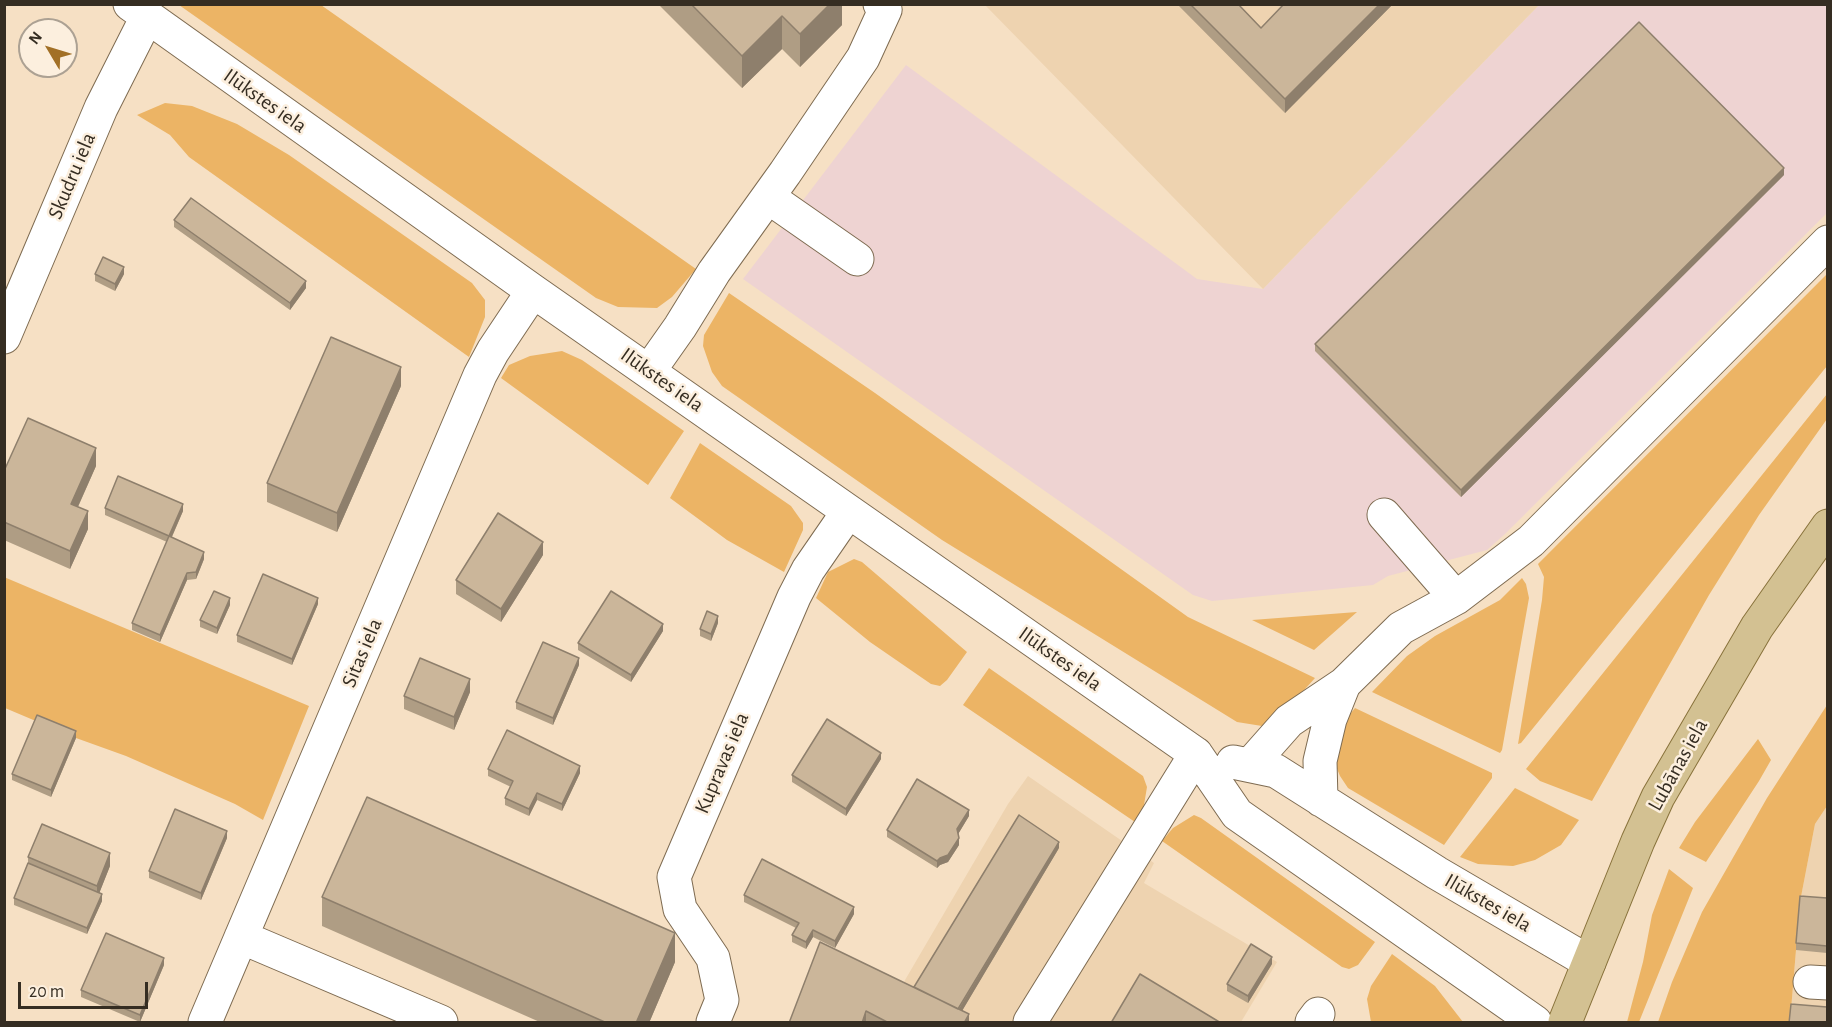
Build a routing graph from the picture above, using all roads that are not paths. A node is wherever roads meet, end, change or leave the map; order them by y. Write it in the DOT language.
graph roads {
  1 [pos="889,6"];
  2 [pos="138,11"];
  3 [pos="768,197"];
  4 [pos="1827,242"];
  5 [pos="857,260"];
  6 [pos="533,291"];
  7 [pos="4,337"];
  8 [pos="649,371"];
  9 [pos="848,512"];
  10 [pos="1384,514"];
  11 [pos="1827,526"];
  12 [pos="1456,598"];
  13 [pos="1344,684"];
  14 [pos="1196,754"];
  15 [pos="1250,765"];
  16 [pos="1322,800"];
  17 [pos="241,937"];
  18 [pos="1589,962"];
  19 [pos="205,1023"];
  20 [pos="441,1023"];
  21 [pos="713,1023"];
  22 [pos="1030,1023"];
  23 [pos="1535,1023"];
  24 [pos="1565,1023"];
  1 -- 3 [label="street"];
  2 -- 6 [label="street, Ilūkstes iela"];
  2 -- 7 [label="street, Skudru iela"];
  3 -- 5 [label="street"];
  3 -- 8 [label="street"];
  4 -- 12 [label="street"];
  6 -- 8 [label="street, Ilūkstes iela"];
  6 -- 17 [label="street, Sitas iela"];
  8 -- 9 [label="street, Ilūkstes iela"];
  9 -- 14 [label="street, Ilūkstes iela"];
  9 -- 21 [label="street, Kupravas iela"];
  10 -- 12 [label="street"];
  11 -- 18 [label="main road, Lubānas iela"];
  12 -- 13 [label="street"];
  13 -- 15 [label="street"];
  13 -- 16 [label="street"];
  14 -- 15 [label="street, Ilūkstes iela"];
  14 -- 22 [label="street"];
  14 -- 23 [label="street, Ilūkstes iela"];
  15 -- 16 [label="street, Ilūkstes iela"];
  16 -- 18 [label="street, Ilūkstes iela"];
  17 -- 19 [label="street, Sitas iela"];
  17 -- 20 [label="street"];
  18 -- 24 [label="main road, Lubānas iela"];
}
